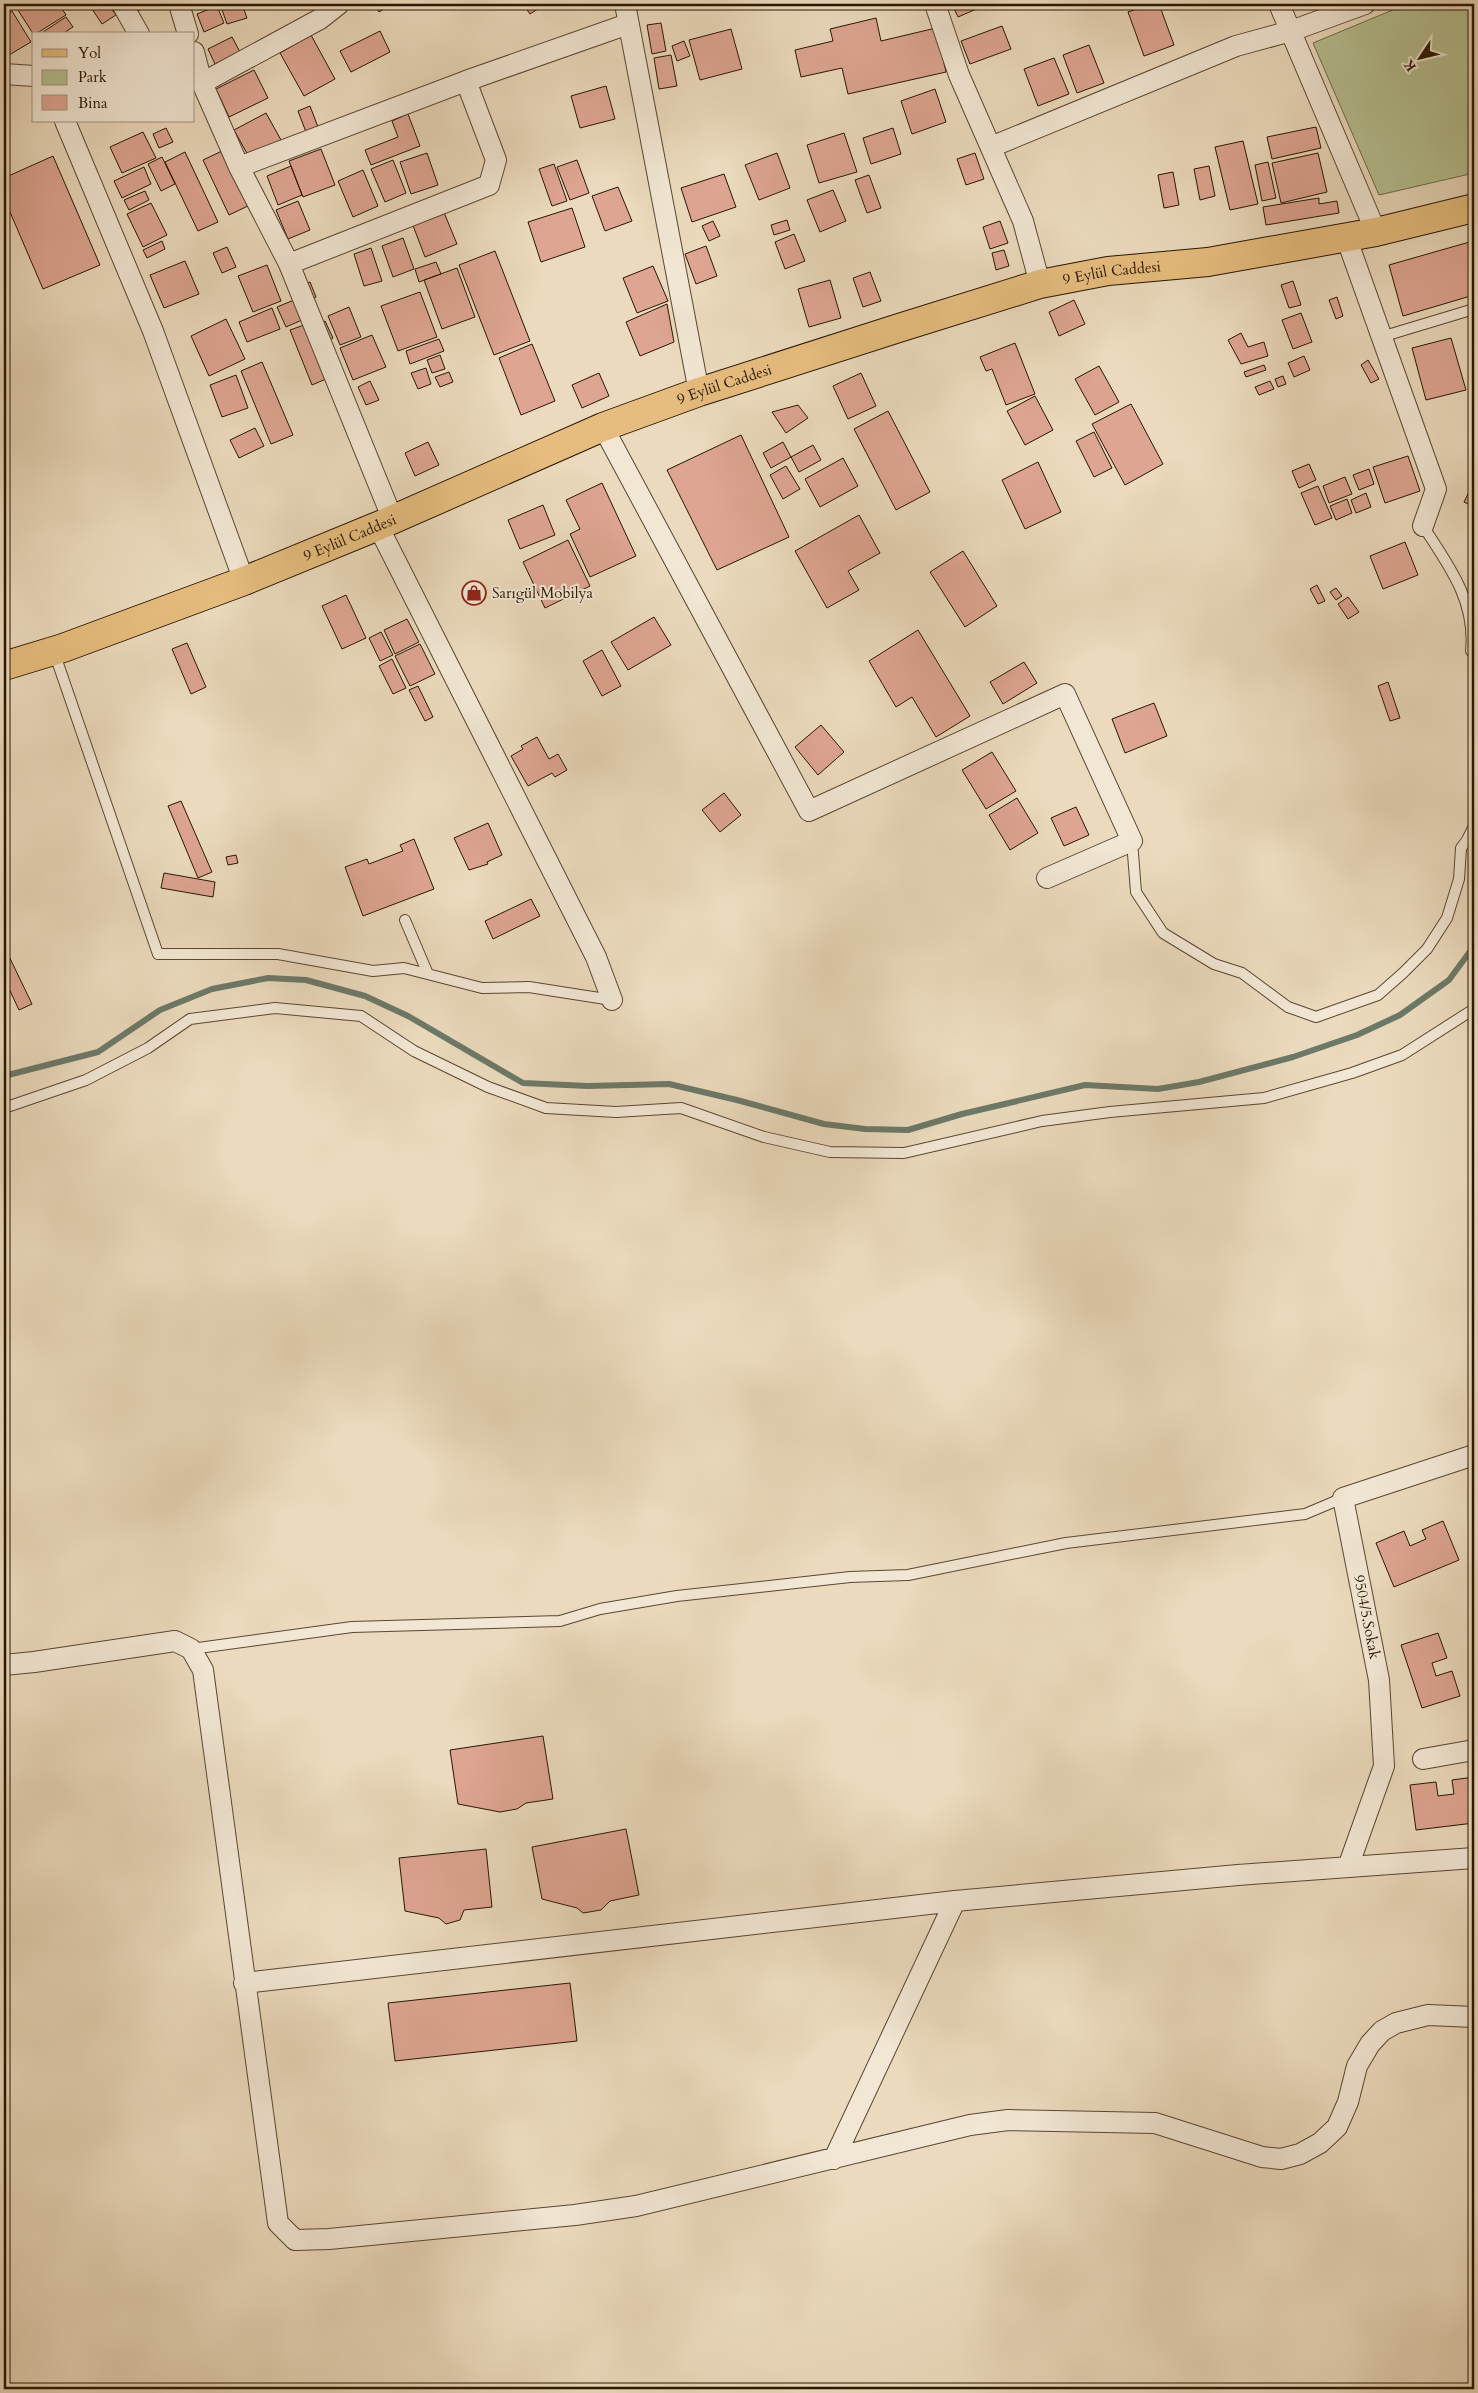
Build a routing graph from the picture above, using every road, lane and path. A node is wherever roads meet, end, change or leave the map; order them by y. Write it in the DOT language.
graph roads {
  1 [pos="122,4"];
  2 [pos="179,4"];
  3 [pos="339,4"];
  4 [pos="625,4"];
  5 [pos="935,4"];
  6 [pos="1279,4"];
  7 [pos="1365,4"];
  8 [pos="1339,8"];
  9 [pos="628,24"];
  10 [pos="1291,31"];
  11 [pos="138,32"];
  12 [pos="187,32"];
  13 [pos="195,56"];
  14 [pos="4,74"];
  15 [pos="32,76"];
  16 [pos="466,81"];
  17 [pos="202,83"];
  18 [pos="65,122"];
  19 [pos="992,147"];
  20 [pos="239,167"];
  21 [pos="1474,208"];
  22 [pos="1376,232"];
  23 [pos="1346,237"];
  24 [pos="289,264"];
  25 [pos="1040,284"];
  26 [pos="1474,309"];
  27 [pos="1382,337"];
  28 [pos="698,392"];
  29 [pos="603,427"];
  30 [pos="386,523"];
  31 [pos="1423,526"];
  32 [pos="244,581"];
  33 [pos="53,651"];
  34 [pos="1474,654"];
  35 [pos="4,666"];
  36 [pos="1474,826"];
  37 [pos="1132,841"];
  38 [pos="1047,878"];
  39 [pos="405,920"];
  40 [pos="428,974"];
  41 [pos="612,1000"];
  42 [pos="1474,1009"];
  43 [pos="4,1108"];
  44 [pos="1474,1455"];
  45 [pos="1343,1498"];
  46 [pos="191,1650"];
  47 [pos="4,1665"];
  48 [pos="1474,1750"];
  49 [pos="1424,1760"];
  50 [pos="1474,1858"];
  51 [pos="1348,1867"];
  52 [pos="955,1901"];
  53 [pos="244,1983"];
  54 [pos="1474,2017"];
  55 [pos="834,2159"];
  1 -- 11 [label="street"];
  2 -- 12 [label="street"];
  3 -- 17 [label="street"];
  4 -- 9 [label="street"];
  5 -- 19 [label="street"];
  6 -- 10 [label="street"];
  7 -- 8 [label="street"];
  8 -- 10 [label="street"];
  9 -- 16 [label="street"];
  9 -- 28 [label="street"];
  10 -- 19 [label="street"];
  10 -- 22 [label="street"];
  13 -- 17 [label="street"];
  14 -- 15 [label="street"];
  16 -- 20 [label="street"];
  16 -- 24 [label="street"];
  17 -- 20 [label="street"];
  18 -- 32 [label="street"];
  19 -- 25 [label="street"];
  20 -- 24 [label="street"];
  21 -- 22 [label="main road, 9 Eylül Caddesi"];
  22 -- 23 [label="main road, 9 Eylül Caddesi"];
  23 -- 25 [label="main road, 9 Eylül Caddesi"];
  23 -- 27 [label="street"];
  24 -- 30 [label="street"];
  25 -- 28 [label="main road, 9 Eylül Caddesi"];
  26 -- 27 [label="lane"];
  27 -- 31 [label="street"];
  28 -- 29 [label="main road, 9 Eylül Caddesi"];
  29 -- 30 [label="main road, 9 Eylül Caddesi"];
  29 -- 37 [label="street"];
  30 -- 32 [label="main road, 9 Eylül Caddesi"];
  30 -- 41 [label="street"];
  31 -- 34 [label="lane"];
  32 -- 33 [label="main road, 9 Eylül Caddesi"];
  33 -- 35 [label="main road, 9 Eylül Caddesi"];
  33 -- 40 [label="lane"];
  36 -- 37 [label="lane"];
  37 -- 38 [label="street"];
  39 -- 40 [label="lane"];
  40 -- 41 [label="lane"];
  42 -- 43 [label="lane"];
  44 -- 45 [label="street"];
  45 -- 46 [label="lane"];
  45 -- 51 [label="street, 9504/5.Sokak"];
  46 -- 47 [label="street"];
  46 -- 53 [label="street"];
  48 -- 49 [label="street"];
  50 -- 51 [label="street"];
  51 -- 52 [label="street"];
  52 -- 53 [label="street"];
  52 -- 55 [label="street"];
  53 -- 55 [label="street"];
  54 -- 55 [label="street"];
}
